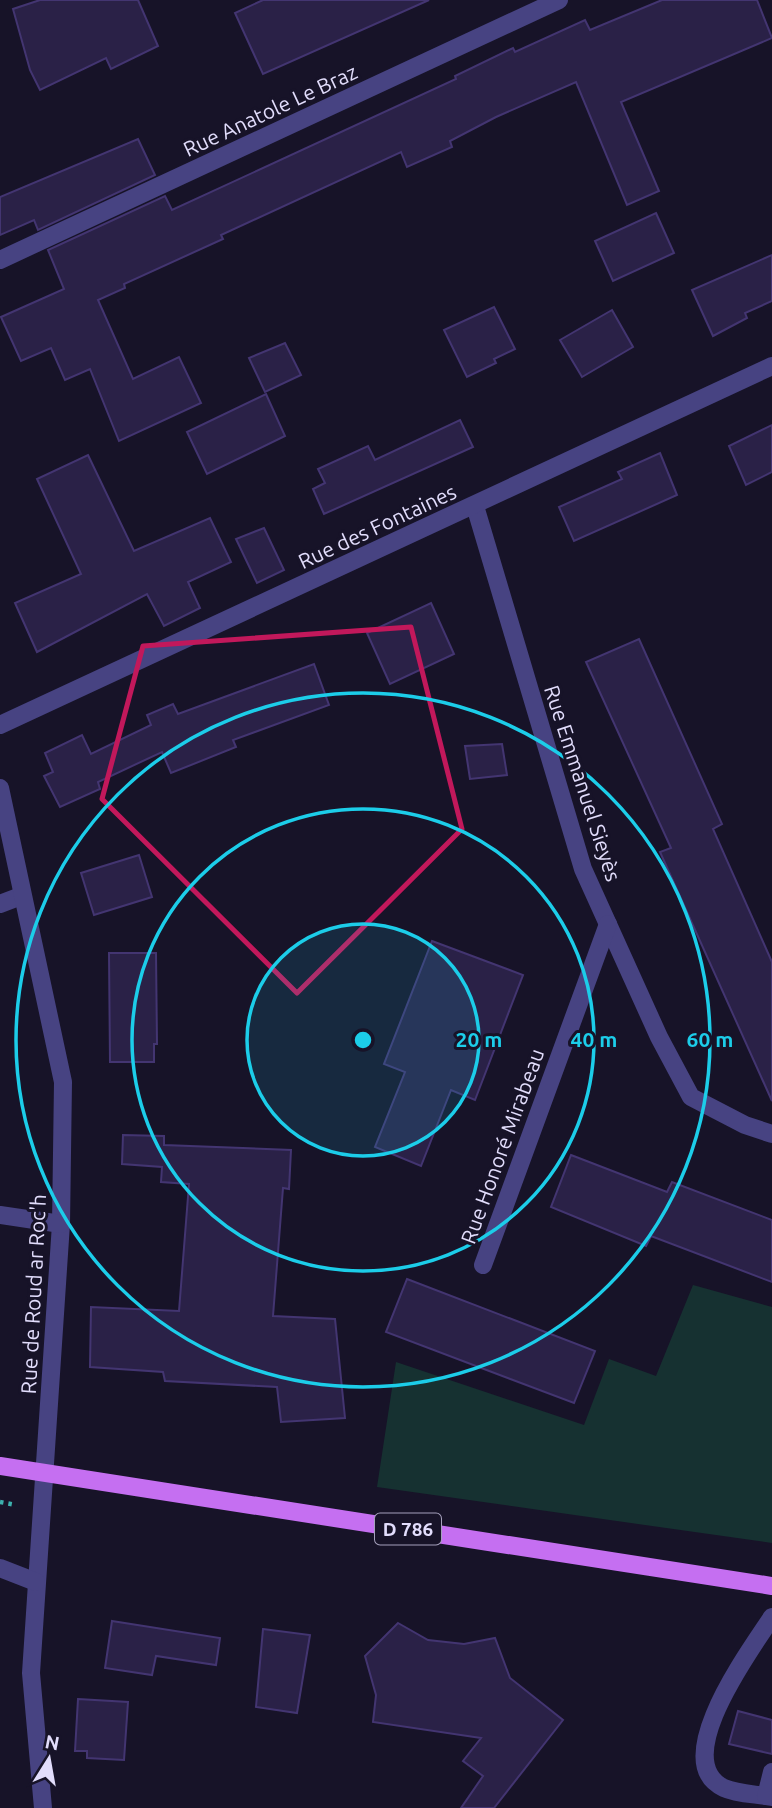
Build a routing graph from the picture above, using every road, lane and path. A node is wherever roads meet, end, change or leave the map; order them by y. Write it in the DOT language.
graph roads {
  1 [pos="559,0"];
  2 [pos="0,260"];
  3 [pos="772,366"];
  4 [pos="475,506"];
  5 [pos="0,725"];
  6 [pos="0,788"];
  7 [pos="21,896"];
  8 [pos="0,904"];
  9 [pos="608,924"];
  10 [pos="772,1134"];
  11 [pos="0,1215"];
  12 [pos="61,1224"];
  13 [pos="483,1265"];
  14 [pos="0,1466"];
  15 [pos="45,1473"];
  16 [pos="0,1568"];
  17 [pos="36,1582"];
  18 [pos="772,1586"];
  19 [pos="772,1617"];
  20 [pos="772,1772"];
  21 [pos="769,1797"];
  22 [pos="43,1808"];
  1 -- 2 [label="street, Rue Anatole Le Braz"];
  3 -- 4 [label="street, Rue des Fontaines"];
  4 -- 5 [label="street, Rue des Fontaines"];
  4 -- 9 [label="street, Rue Emmanuel Sieyès"];
  6 -- 7 [label="street, Rue de Roud ar Roc'h"];
  7 -- 8 [label="street"];
  7 -- 12 [label="street, Rue de Roud ar Roc'h"];
  9 -- 10 [label="street, Rue Emmanuel Sieyès"];
  9 -- 13 [label="street, Rue Honoré Mirabeau"];
  11 -- 12 [label="street"];
  12 -- 15 [label="street, Rue de Roud ar Roc'h"];
  14 -- 15 [label="main road, D 786"];
  15 -- 17 [label="street, Rue de Roud ar Roc'h"];
  15 -- 18 [label="main road, D 786"];
  16 -- 17 [label="street"];
  17 -- 22 [label="street, Rue de Roud ar Roc'h"];
  19 -- 21 [label="street"];
  20 -- 21 [label="street"];
}
